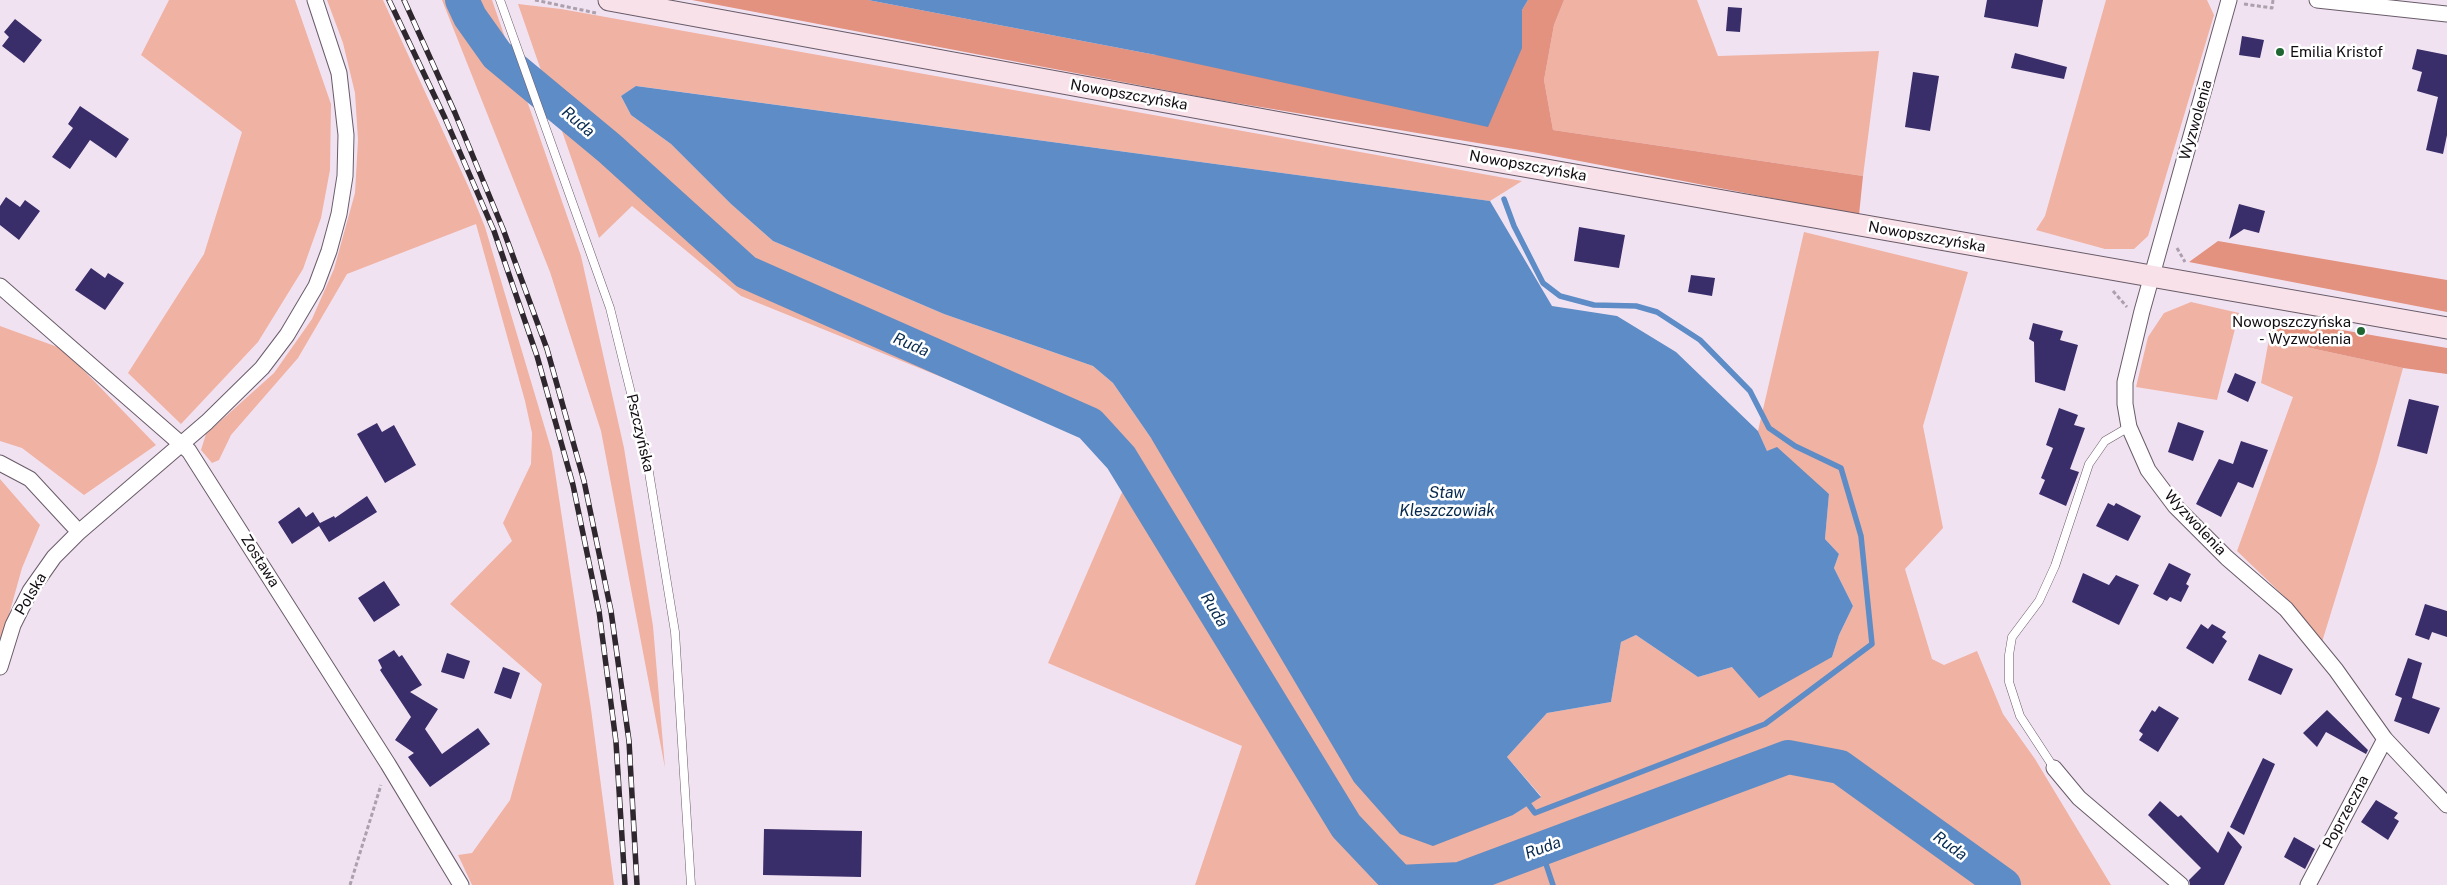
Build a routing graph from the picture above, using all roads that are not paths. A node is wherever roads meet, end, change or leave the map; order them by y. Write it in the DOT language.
graph roads {
  1 [pos="315,0"];
  2 [pos="500,0"];
  3 [pos="609,0"];
  4 [pos="2317,0"];
  5 [pos="2338,1"];
  6 [pos="2234,3"];
  7 [pos="2447,14"];
  8 [pos="2152,275"];
  9 [pos="0,286"];
  10 [pos="2447,328"];
  11 [pos="2129,427"];
  12 [pos="182,444"];
  13 [pos="0,463"];
  14 [pos="79,532"];
  15 [pos="0,666"];
  16 [pos="2385,739"];
  17 [pos="2054,768"];
  18 [pos="2447,805"];
  19 [pos="461,885"];
  20 [pos="691,885"];
  21 [pos="2181,885"];
  22 [pos="2308,885"];
  1 -- 12 [label="street, Polska"];
  2 -- 20 [label="lane, Pszczyńska"];
  3 -- 8 [label="main road, Nowopszczyńska"];
  4 -- 5 [label="street"];
  5 -- 7 [label="street"];
  6 -- 8 [label="street, Wyzwolenia"];
  8 -- 10 [label="main road, Nowopszczyńska"];
  8 -- 11 [label="street, Wyzwolenia"];
  9 -- 12 [label="street, Zostawa"];
  11 -- 16 [label="street, Wyzwolenia"];
  11 -- 17 [label="lane"];
  12 -- 14 [label="street, Polska"];
  12 -- 19 [label="street, Zostawa"];
  13 -- 14 [label="street"];
  14 -- 15 [label="street, Polska"];
  16 -- 18 [label="street, Wyzwolenia"];
  16 -- 22 [label="street, Poprzeczna"];
  17 -- 21 [label="street"];
}
